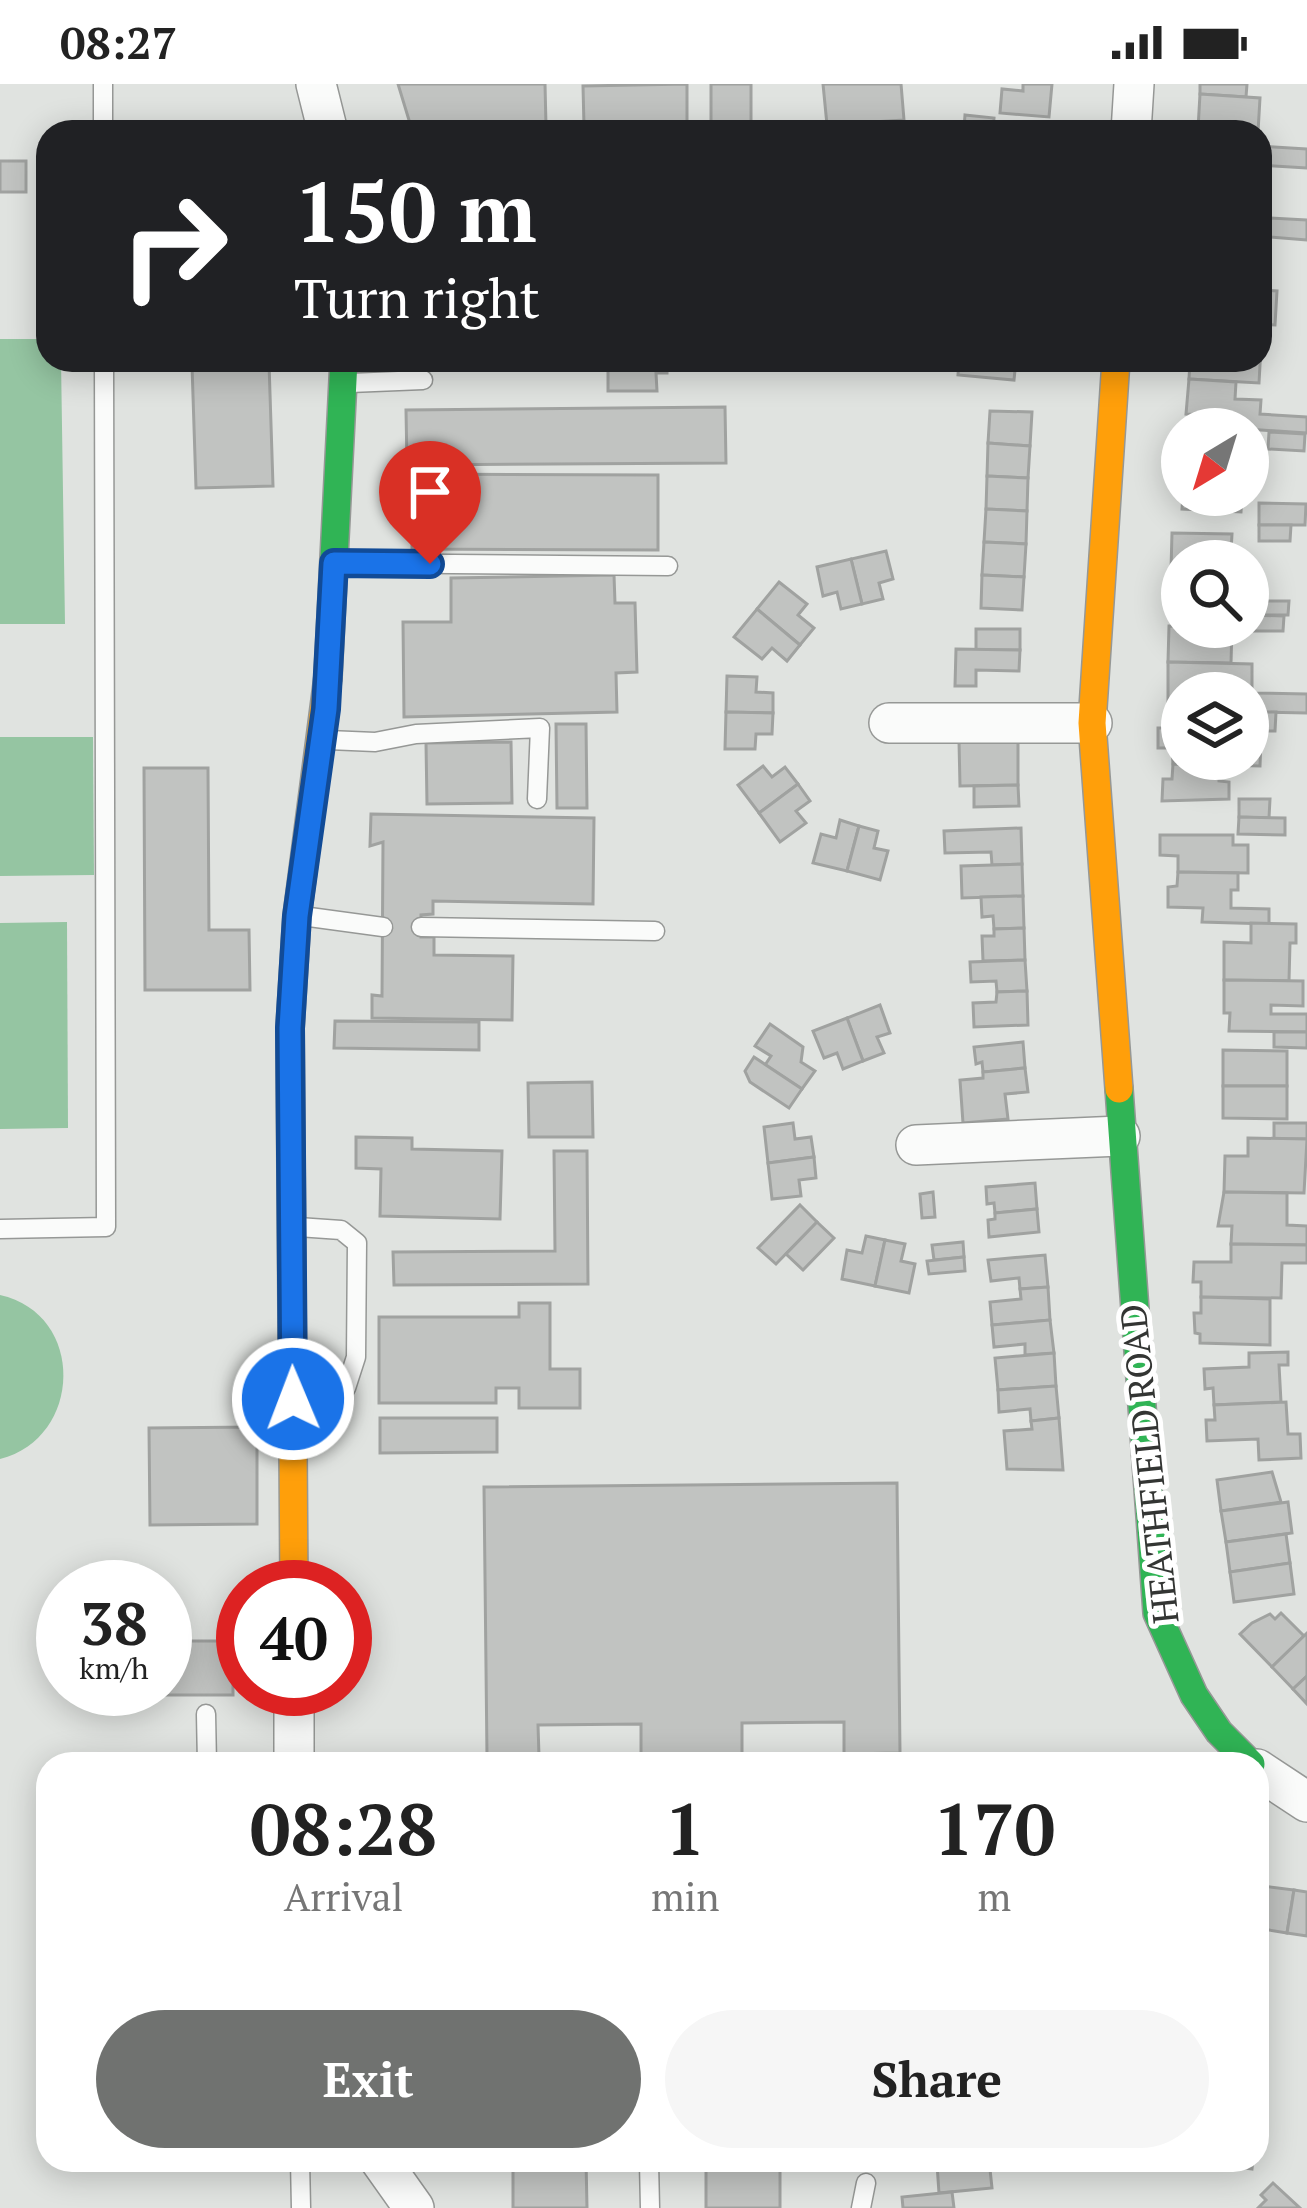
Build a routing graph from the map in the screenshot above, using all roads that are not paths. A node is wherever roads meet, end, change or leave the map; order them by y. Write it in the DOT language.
graph roads {
  1 [pos="103,84"];
  2 [pos="316,84"];
  3 [pos="1134,84"];
  4 [pos="103,120"];
  5 [pos="325,120"];
  6 [pos="1131,120"];
  7 [pos="104,372"];
  8 [pos="344,372"];
  9 [pos="1115,372"];
  10 [pos="423,380"];
  11 [pos="334,563"];
  12 [pos="668,566"];
  13 [pos="889,723"];
  14 [pos="1092,723"];
  15 [pos="322,740"];
  16 [pos="538,799"];
  17 [pos="297,916"];
  18 [pos="383,927"];
  19 [pos="421,927"];
  20 [pos="655,932"];
  21 [pos="1120,1136"];
  22 [pos="916,1145"];
  23 [pos="291,1227"];
  24 [pos="0,1229"];
  25 [pos="293,1399"];
  26 [pos="294,1560"];
  27 [pos="206,1714"];
  28 [pos="294,1716"];
  29 [pos="207,1752"];
  30 [pos="294,1752"];
  31 [pos="1239,1752"];
  32 [pos="1269,1777"];
  33 [pos="1307,1802"];
  34 [pos="300,2172"];
  35 [pos="388,2172"];
  36 [pos="649,2172"];
  37 [pos="866,2183"];
  38 [pos="301,2208"];
  39 [pos="414,2208"];
  40 [pos="650,2208"];
  41 [pos="861,2208"];
  1 -- 4 [label="lane"];
  2 -- 5 [label="street"];
  3 -- 6 [label="street"];
  7 -- 24 [label="lane"];
  8 -- 10 [label="lane"];
  8 -- 11 [label="street"];
  9 -- 14 [label="street, HEATHFIELD ROAD"];
  11 -- 12 [label="lane"];
  11 -- 15 [label="street"];
  13 -- 14 [label="street"];
  14 -- 21 [label="street, HEATHFIELD ROAD"];
  15 -- 16 [label="lane"];
  15 -- 17 [label="street"];
  17 -- 18 [label="lane"];
  17 -- 23 [label="street"];
  19 -- 20 [label="lane"];
  21 -- 22 [label="street"];
  21 -- 31 [label="street, HEATHFIELD ROAD"];
  23 -- 25 [label="street"];
  23 -- 25 [label="lane"];
  25 -- 26 [label="street"];
  27 -- 29 [label="lane"];
  28 -- 30 [label="street"];
  32 -- 33 [label="street, HEATHFIELD ROAD"];
  34 -- 38 [label="lane"];
  35 -- 39 [label="street"];
  36 -- 40 [label="lane"];
  37 -- 41 [label="lane"];
}
